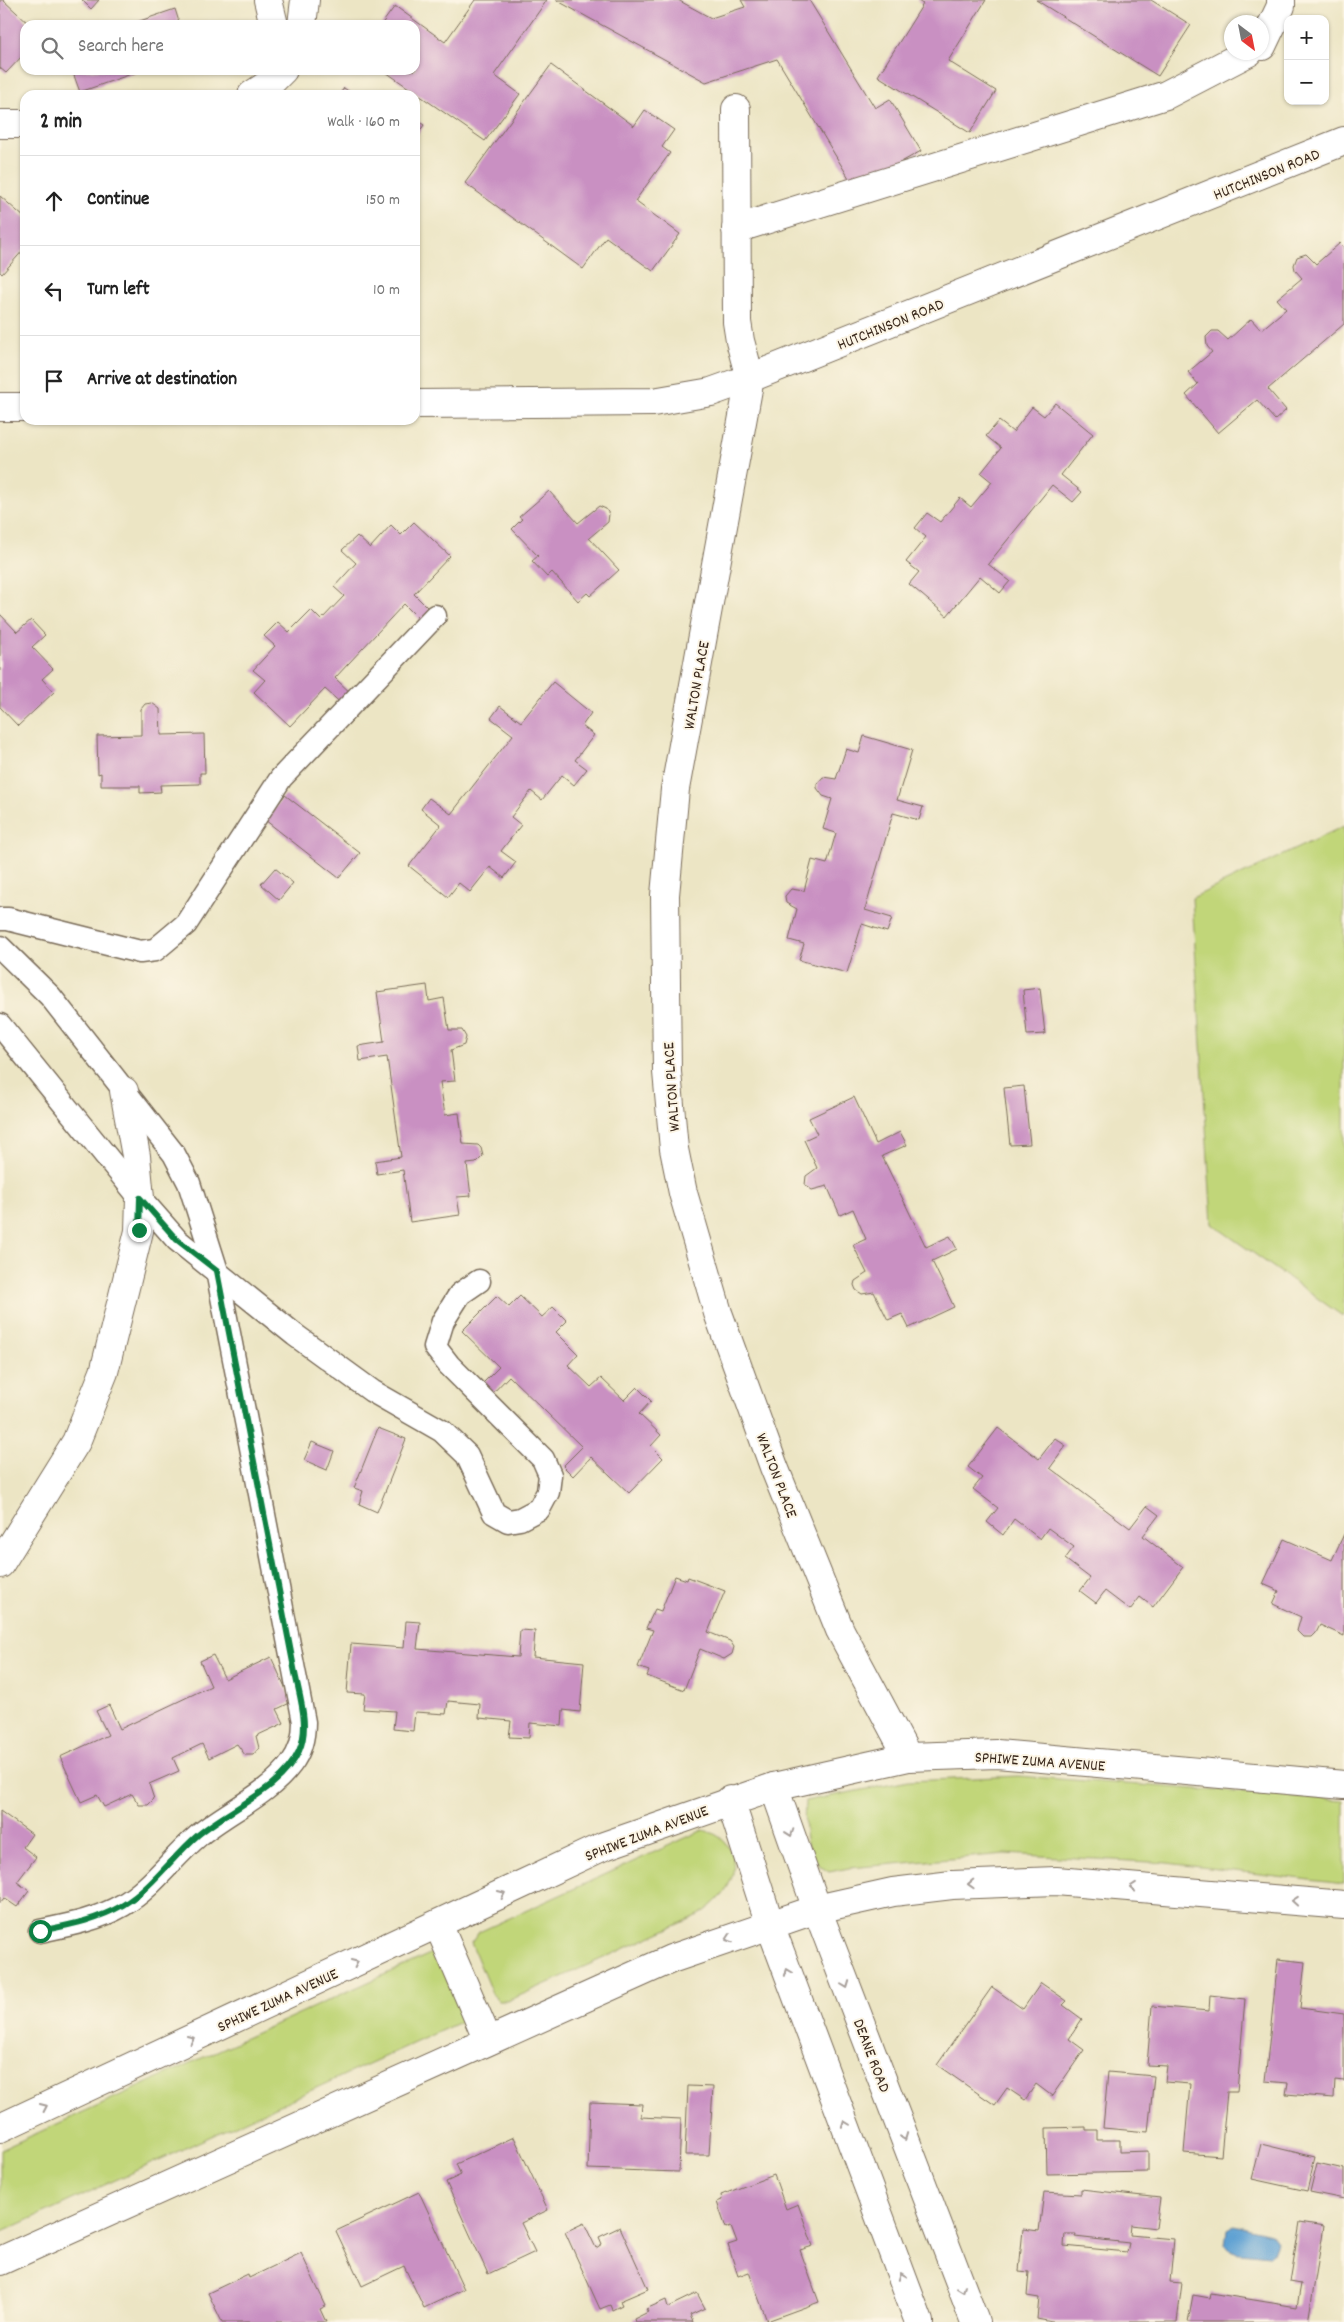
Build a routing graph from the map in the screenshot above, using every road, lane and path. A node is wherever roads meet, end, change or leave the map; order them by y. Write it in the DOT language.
graph roads {
  1 [pos="268,0"];
  2 [pos="305,0"];
  3 [pos="1281,0"];
  4 [pos="273,20"];
  5 [pos="303,20"];
  6 [pos="1269,31"];
  7 [pos="1233,60"];
  8 [pos="275,75"];
  9 [pos="258,90"];
  10 [pos="736,109"];
  11 [pos="0,124"];
  12 [pos="20,124"];
  13 [pos="1344,142"];
  14 [pos="736,229"];
  15 [pos="750,378"];
  16 [pos="420,404"];
  17 [pos="0,407"];
  18 [pos="20,407"];
  19 [pos="435,616"];
  20 [pos="0,919"];
  21 [pos="0,947"];
  22 [pos="0,1025"];
  23 [pos="124,1091"];
  24 [pos="140,1198"];
  25 [pos="217,1271"];
  26 [pos="479,1281"];
  27 [pos="0,1564"];
  28 [pos="908,1757"];
  29 [pos="1344,1785"];
  30 [pos="774,1787"];
  31 [pos="730,1800"];
  32 [pos="1344,1905"];
  33 [pos="817,1908"];
  34 [pos="438,1924"];
  35 [pos="770,1925"];
  36 [pos="40,1931"];
  37 [pos="488,2041"];
  38 [pos="0,2128"];
  39 [pos="0,2261"];
  40 [pos="920,2322"];
  41 [pos="975,2322"];
  1 -- 4 [label="street"];
  2 -- 5 [label="street"];
  3 -- 6 [label="street"];
  7 -- 14 [label="street"];
  8 -- 9 [label="street"];
  10 -- 14 [label="street"];
  11 -- 12 [label="street"];
  13 -- 15 [label="street, HUTCHINSON ROAD"];
  14 -- 15 [label="street"];
  15 -- 16 [label="street, HUTCHINSON ROAD"];
  15 -- 28 [label="street, WALTON PLACE"];
  17 -- 18 [label="street"];
  19 -- 20 [label="lane"];
  21 -- 23 [label="lane"];
  22 -- 24 [label="lane"];
  23 -- 24 [label="street"];
  23 -- 25 [label="lane"];
  24 -- 25 [label="lane"];
  24 -- 27 [label="street"];
  25 -- 26 [label="lane"];
  25 -- 36 [label="lane"];
  28 -- 29 [label="street, SPHIWE ZUMA AVENUE"];
  28 -- 30 [label="street, SPHIWE ZUMA AVENUE"];
  30 -- 31 [label="street, SPHIWE ZUMA AVENUE"];
  30 -- 33 [label="street, DEANE ROAD, one-way"];
  34 -- 31 [label="street, SPHIWE ZUMA AVENUE, one-way"];
  31 -- 35 [label="street"];
  32 -- 33 [label="street, one-way"];
  33 -- 35 [label="street"];
  33 -- 41 [label="street, DEANE ROAD, one-way"];
  34 -- 37 [label="street"];
  38 -- 34 [label="street, SPHIWE ZUMA AVENUE, one-way"];
  35 -- 37 [label="street, one-way"];
  40 -- 35 [label="street, one-way"];
  37 -- 39 [label="street"];
}
